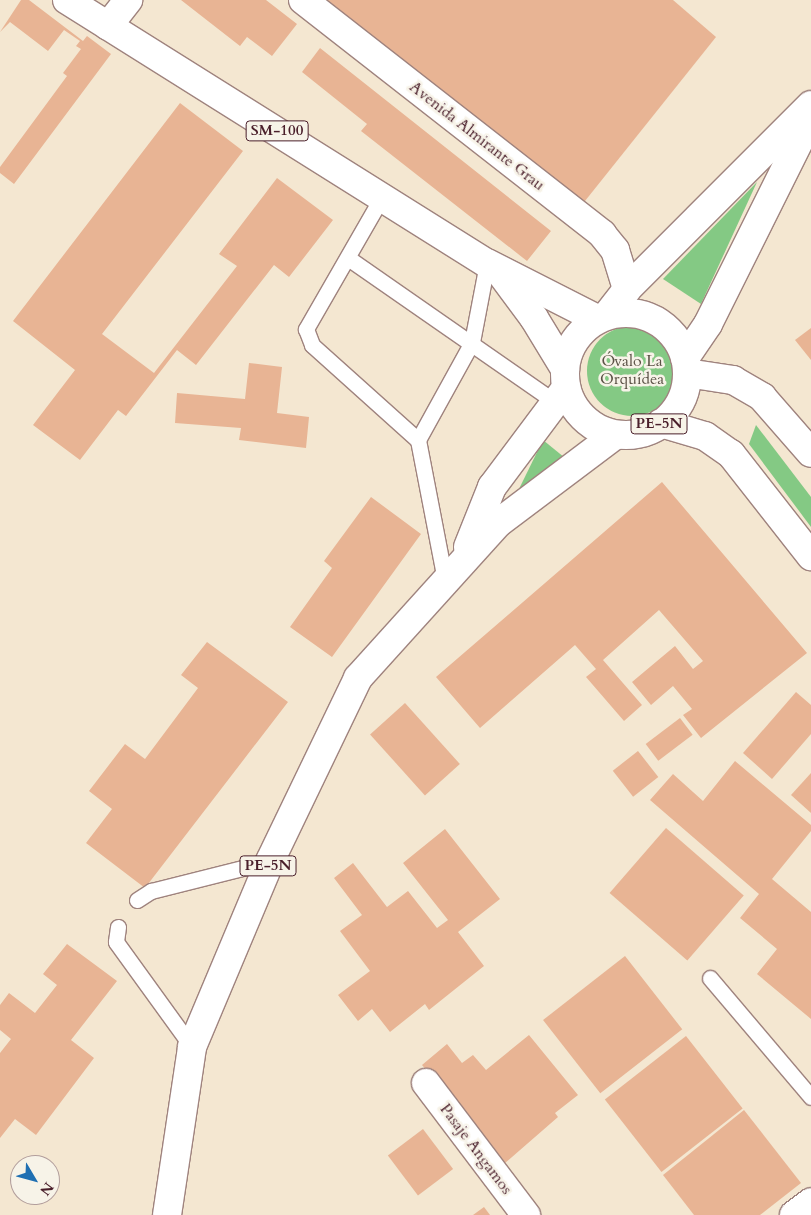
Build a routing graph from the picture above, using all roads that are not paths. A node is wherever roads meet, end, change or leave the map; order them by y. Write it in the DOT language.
graph roads {
  1 [pos="66,0"];
  2 [pos="128,0"];
  3 [pos="303,0"];
  4 [pos="108,26"];
  5 [pos="811,105"];
  6 [pos="811,118"];
  7 [pos="383,196"];
  8 [pos="348,258"];
  9 [pos="487,262"];
  10 [pos="627,289"];
  11 [pos="602,317"];
  12 [pos="472,342"];
  13 [pos="686,366"];
  14 [pos="562,386"];
  15 [pos="662,423"];
  16 [pos="615,434"];
  17 [pos="418,440"];
  18 [pos="811,453"];
  19 [pos="811,556"];
  20 [pos="454,570"];
  21 [pos="270,861"];
  22 [pos="137,900"];
  23 [pos="118,927"];
  24 [pos="710,978"];
  25 [pos="192,1047"];
  26 [pos="426,1083"];
  27 [pos="811,1097"];
  28 [pos="811,1202"];
  29 [pos="167,1215"];
  30 [pos="526,1215"];
  31 [pos="794,1215"];
  1 -- 4 [label="main road, SM-100"];
  2 -- 4 [label="main road"];
  3 -- 10 [label="main road, Avenida Almirante Grau"];
  4 -- 7 [label="main road, SM-100"];
  5 -- 10 [label="main road, PE-5N"];
  6 -- 13 [label="main road, PE-5N"];
  7 -- 8 [label="lane"];
  7 -- 9 [label="main road, SM-100"];
  8 -- 12 [label="lane"];
  8 -- 17 [label="lane"];
  9 -- 11 [label="main road, SM-100"];
  9 -- 12 [label="lane"];
  9 -- 14 [label="main road, SM-100"];
  10 -- 11 [label="main road, PE-5N"];
  11 -- 13 [label="main road"];
  11 -- 14 [label="main road, PE-5N"];
  12 -- 14 [label="lane"];
  12 -- 17 [label="lane"];
  13 -- 15 [label="main road, PE-5N"];
  13 -- 18 [label="main road"];
  14 -- 16 [label="main road, PE-5N"];
  14 -- 20 [label="main road, PE-5N"];
  15 -- 16 [label="main road, PE-5N"];
  15 -- 19 [label="main road"];
  16 -- 20 [label="main road, PE-5N"];
  17 -- 20 [label="lane"];
  20 -- 21 [label="main road, PE-5N"];
  21 -- 22 [label="lane"];
  21 -- 25 [label="main road, PE-5N"];
  23 -- 25 [label="lane"];
  24 -- 27 [label="lane"];
  25 -- 29 [label="main road, PE-5N"];
  26 -- 30 [label="main road, Pasaje Angamos"];
  28 -- 31 [label="main road"];
}
